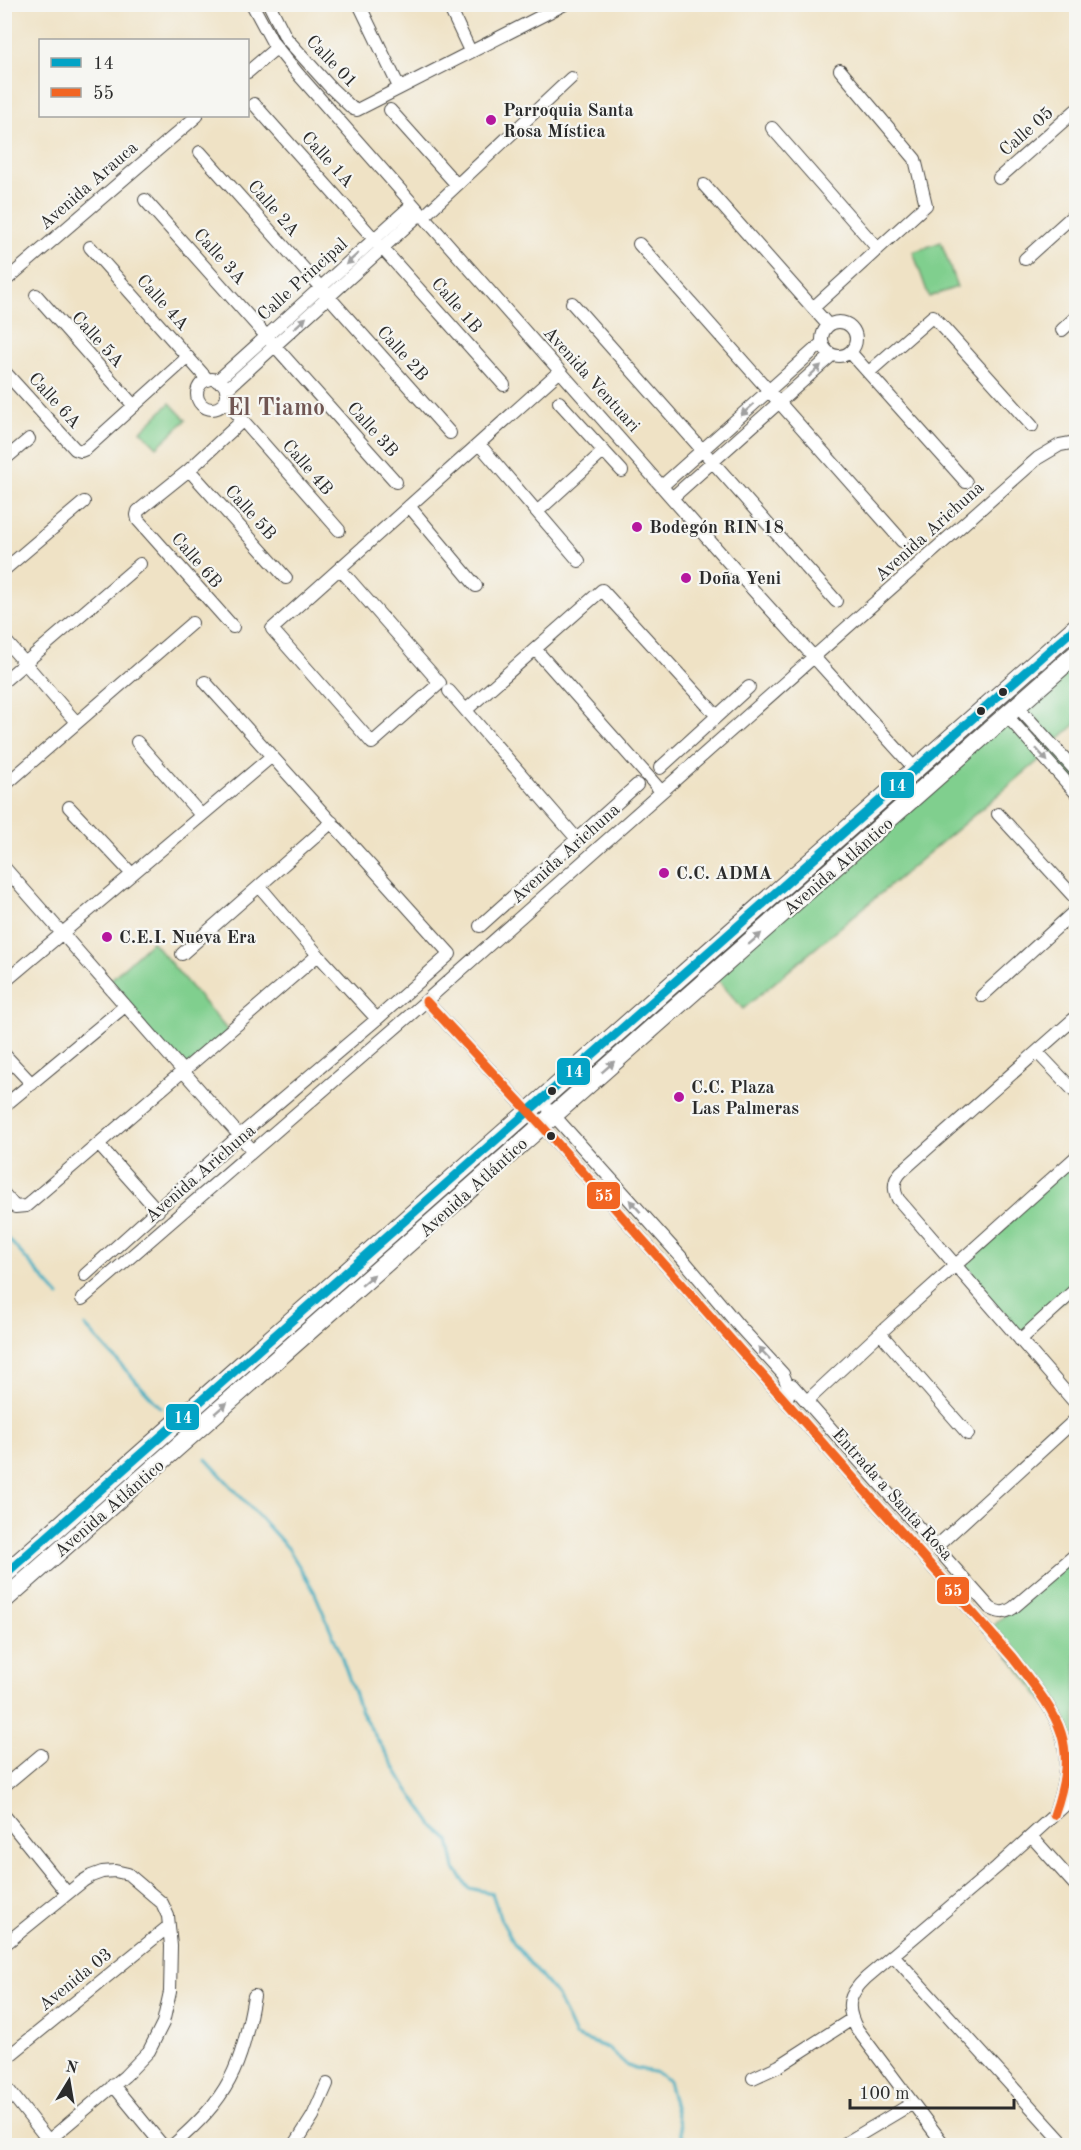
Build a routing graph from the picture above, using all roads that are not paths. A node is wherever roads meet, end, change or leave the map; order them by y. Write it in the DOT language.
graph roads {
  1 [pos="252,4"];
  2 [pos="269,4"];
  3 [pos="359,4"];
  4 [pos="448,4"];
  5 [pos="565,4"];
  6 [pos="542,10"];
  7 [pos="276,48"];
  8 [pos="470,51"];
  9 [pos="840,70"];
  10 [pos="249,71"];
  11 [pos="571,78"];
  12 [pos="399,87"];
  13 [pos="255,104"];
  14 [pos="390,110"];
  15 [pos="1077,110"];
  16 [pos="196,117"];
  17 [pos="772,128"];
  18 [pos="200,152"];
  19 [pos="999,178"];
  20 [pos="457,185"];
  21 [pos="704,185"];
  22 [pos="146,200"];
  23 [pos="418,212"];
  24 [pos="1077,213"];
  25 [pos="379,243"];
  26 [pos="639,244"];
  27 [pos="90,247"];
  28 [pos="878,249"];
  29 [pos="1025,259"];
  30 [pos="4,282"];
  31 [pos="324,292"];
  32 [pos="36,295"];
  33 [pos="572,303"];
  34 [pos="813,308"];
  35 [pos="1077,317"];
  36 [pos="828,325"];
  37 [pos="1062,330"];
  38 [pos="271,341"];
  39 [pos="822,343"];
  40 [pos="850,352"];
  41 [pos="832,355"];
  42 [pos="188,357"];
  43 [pos="4,371"];
  44 [pos="560,371"];
  45 [pos="868,372"];
  46 [pos="504,385"];
  47 [pos="219,388"];
  48 [pos="769,390"];
  49 [pos="559,402"];
  50 [pos="780,403"];
  51 [pos="134,406"];
  52 [pos="243,420"];
  53 [pos="1032,426"];
  54 [pos="450,433"];
  55 [pos="29,439"];
  56 [pos="1076,442"];
  57 [pos="479,444"];
  58 [pos="703,449"];
  59 [pos="604,451"];
  60 [pos="4,460"];
  61 [pos="714,461"];
  62 [pos="189,470"];
  63 [pos="622,471"];
  64 [pos="396,482"];
  65 [pos="966,482"];
  66 [pos="662,486"];
  67 [pos="672,498"];
  68 [pos="84,501"];
  69 [pos="409,506"];
  70 [pos="537,512"];
  71 [pos="339,530"];
  72 [pos="902,541"];
  73 [pos="579,561"];
  74 [pos="140,564"];
  75 [pos="339,569"];
  76 [pos="4,570"];
  77 [pos="286,579"];
  78 [pos="476,586"];
  79 [pos="836,601"];
  80 [pos="192,623"];
  81 [pos="232,627"];
  82 [pos="1077,627"];
  83 [pos="4,639"];
  84 [pos="535,649"];
  85 [pos="1077,654"];
  86 [pos="815,657"];
  87 [pos="25,663"];
  88 [pos="4,681"];
  89 [pos="205,682"];
  90 [pos="749,687"];
  91 [pos="449,691"];
  92 [pos="466,710"];
  93 [pos="1012,711"];
  94 [pos="717,716"];
  95 [pos="76,722"];
  96 [pos="137,742"];
  97 [pos="272,756"];
  98 [pos="660,768"];
  99 [pos="916,770"];
  100 [pos="1077,771"];
  101 [pos="637,785"];
  102 [pos="4,786"];
  103 [pos="662,792"];
  104 [pos="1077,793"];
  105 [pos="69,807"];
  106 [pos="998,814"];
  107 [pos="201,815"];
  108 [pos="332,822"];
  109 [pos="577,839"];
  110 [pos="4,867"];
  111 [pos="132,874"];
  112 [pos="260,887"];
  113 [pos="1077,899"];
  114 [pos="1077,910"];
  115 [pos="480,926"];
  116 [pos="62,933"];
  117 [pos="182,954"];
  118 [pos="318,955"];
  119 [pos="8,979"];
  120 [pos="982,996"];
  121 [pos="426,1001"];
  122 [pos="125,1006"];
  123 [pos="1077,1017"];
  124 [pos="377,1019"];
  125 [pos="1037,1052"];
  126 [pos="4,1054"];
  127 [pos="183,1071"];
  128 [pos="32,1084"];
  129 [pos="1077,1093"];
  130 [pos="4,1106"];
  131 [pos="535,1107"];
  132 [pos="548,1120"];
  133 [pos="239,1136"];
  134 [pos="99,1145"];
  135 [pos="253,1150"];
  136 [pos="1077,1158"];
  137 [pos="4,1194"];
  138 [pos="158,1211"];
  139 [pos="956,1266"];
  140 [pos="85,1275"];
  141 [pos="1077,1289"];
  142 [pos="82,1299"];
  143 [pos="729,1314"];
  144 [pos="717,1323"];
  145 [pos="880,1333"];
  146 [pos="1020,1340"];
  147 [pos="792,1385"];
  148 [pos="807,1401"];
  149 [pos="788,1403"];
  150 [pos="1077,1404"];
  151 [pos="1077,1419"];
  152 [pos="968,1434"];
  153 [pos="936,1546"];
  154 [pos="1077,1554"];
  155 [pos="4,1575"];
  156 [pos="4,1600"];
  157 [pos="1059,1721"];
  158 [pos="1074,1736"];
  159 [pos="41,1755"];
  160 [pos="4,1786"];
  161 [pos="1077,1795"];
  162 [pos="4,1815"];
  163 [pos="1054,1815"];
  164 [pos="1031,1836"];
  165 [pos="1077,1886"];
  166 [pos="67,1893"];
  167 [pos="169,1926"];
  168 [pos="4,1945"];
  169 [pos="893,1955"];
  170 [pos="254,1996"];
  171 [pos="851,2014"];
  172 [pos="4,2060"];
  173 [pos="753,2078"];
  174 [pos="4,2084"];
  175 [pos="327,2084"];
  176 [pos="113,2085"];
  177 [pos="913,2103"];
  178 [pos="45,2143"];
  179 [pos="943,2144"];
  180 [pos="164,2145"];
  181 [pos="172,2145"];
  182 [pos="294,2145"];
  183 [pos="841,2145"];
  184 [pos="1066,2145"];
  1 -- 7 [label="street, Avenida Ventuari"];
  2 -- 12 [label="street, Calle 01"];
  3 -- 12 [label="street"];
  4 -- 8 [label="street"];
  5 -- 6 [label="street"];
  6 -- 8 [label="street"];
  7 -- 10 [label="street"];
  7 -- 23 [label="street, Avenida Ventuari"];
  8 -- 12 [label="street"];
  9 -- 28 [label="street"];
  11 -- 20 [label="street, Calle Principal"];
  13 -- 25 [label="street, Calle 1A"];
  14 -- 20 [label="street"];
  15 -- 19 [label="street, Calle 05"];
  16 -- 30 [label="street, Avenida Arauca"];
  17 -- 28 [label="street"];
  18 -- 31 [label="street, Calle 2A"];
  20 -- 23 [label="street, Calle Principal"];
  21 -- 34 [label="street"];
  22 -- 38 [label="street, Calle 3A"];
  23 -- 25 [label="street, Calle Principal"];
  23 -- 44 [label="street, Avenida Ventuari"];
  24 -- 29 [label="street"];
  25 -- 31 [label="street, Calle Principal"];
  25 -- 46 [label="street, Calle 1B"];
  26 -- 48 [label="street"];
  27 -- 42 [label="street, Calle 4A"];
  28 -- 34 [label="street"];
  31 -- 38 [label="street, Calle Principal"];
  31 -- 54 [label="street, Calle 2B"];
  32 -- 51 [label="street, Calle 5A"];
  33 -- 58 [label="street"];
  34 -- 36 [label="street"];
  35 -- 37 [label="street"];
  36 -- 39 [label="street"];
  36 -- 40 [label="street"];
  38 -- 47 [label="street, Calle Principal"];
  38 -- 64 [label="street, Calle 3B"];
  39 -- 41 [label="street"];
  39 -- 48 [label="street"];
  40 -- 41 [label="street"];
  40 -- 45 [label="street"];
  50 -- 41 [label="street, one-way"];
  42 -- 47 [label="street, Calle 4A"];
  42 -- 51 [label="street"];
  43 -- 51 [label="street, Calle 6A"];
  44 -- 57 [label="street"];
  44 -- 66 [label="street, Avenida Ventuari"];
  45 -- 53 [label="street"];
  45 -- 65 [label="street"];
  47 -- 52 [label="street, Calle 4B"];
  48 -- 50 [label="street"];
  48 -- 58 [label="street, one-way"];
  49 -- 59 [label="street"];
  50 -- 61 [label="street"];
  50 -- 72 [label="street"];
  52 -- 62 [label="street"];
  52 -- 71 [label="street, Calle 4B"];
  55 -- 60 [label="street"];
  56 -- 86 [label="street, Avenida Arichuna"];
  57 -- 69 [label="street"];
  57 -- 70 [label="street"];
  58 -- 61 [label="street"];
  58 -- 66 [label="street"];
  59 -- 63 [label="street"];
  59 -- 70 [label="street"];
  61 -- 67 [label="street"];
  61 -- 79 [label="street"];
  62 -- 77 [label="street, Calle 5B"];
  62 -- 81 [label="street, Calle 6B"];
  66 -- 67 [label="street, Avenida Ventuari"];
  67 -- 86 [label="street, Avenida Ventuari"];
  68 -- 76 [label="street"];
  69 -- 75 [label="street"];
  69 -- 78 [label="street"];
  70 -- 73 [label="street"];
  74 -- 87 [label="street"];
  75 -- 75 [label="street"];
  80 -- 95 [label="street"];
  82 -- 99 [label="main road, Avenida Atlántico"];
  83 -- 87 [label="street"];
  84 -- 92 [label="street"];
  84 -- 94 [label="street"];
  84 -- 103 [label="street"];
  85 -- 93 [label="main road, Avenida Atlántico"];
  86 -- 99 [label="street, Avenida Ventuari"];
  86 -- 103 [label="street, Avenida Arichuna"];
  87 -- 88 [label="street"];
  87 -- 95 [label="street"];
  89 -- 97 [label="street"];
  90 -- 94 [label="street"];
  91 -- 92 [label="street"];
  92 -- 109 [label="street"];
  93 -- 100 [label="street"];
  93 -- 104 [label="street, one-way"];
  132 -- 93 [label="main road, Avenida Atlántico, one-way"];
  94 -- 98 [label="street"];
  95 -- 102 [label="street"];
  96 -- 107 [label="street"];
  97 -- 107 [label="street"];
  97 -- 108 [label="street"];
  99 -- 131 [label="main road, Avenida Atlántico"];
  101 -- 109 [label="street"];
  103 -- 121 [label="street, Avenida Arichuna"];
  105 -- 111 [label="street"];
  106 -- 113 [label="street"];
  107 -- 111 [label="street"];
  108 -- 112 [label="street"];
  108 -- 124 [label="street"];
  109 -- 115 [label="street"];
  110 -- 116 [label="street"];
  111 -- 116 [label="street"];
  112 -- 117 [label="street"];
  112 -- 118 [label="street"];
  114 -- 120 [label="street"];
  116 -- 119 [label="street"];
  116 -- 122 [label="street"];
  118 -- 124 [label="street"];
  118 -- 127 [label="street"];
  121 -- 131 [label="street"];
  121 -- 135 [label="street, Avenida Arichuna"];
  122 -- 127 [label="street"];
  122 -- 128 [label="street"];
  123 -- 125 [label="street"];
  124 -- 133 [label="street"];
  125 -- 129 [label="street"];
  125 -- 139 [label="street"];
  126 -- 128 [label="street"];
  127 -- 133 [label="street"];
  127 -- 134 [label="street"];
  128 -- 130 [label="street"];
  131 -- 132 [label="street"];
  131 -- 155 [label="main road, Avenida Atlántico"];
  143 -- 132 [label="street, one-way"];
  132 -- 144 [label="street, Entrada a Santa Rosa"];
  156 -- 132 [label="main road, Avenida Atlántico, one-way"];
  133 -- 135 [label="street"];
  133 -- 138 [label="street"];
  134 -- 137 [label="street"];
  134 -- 138 [label="street"];
  135 -- 142 [label="street, Avenida Arichuna"];
  136 -- 139 [label="street"];
  138 -- 140 [label="street"];
  139 -- 145 [label="street"];
  139 -- 146 [label="street"];
  141 -- 146 [label="street"];
  143 -- 144 [label="street"];
  149 -- 143 [label="street, one-way"];
  144 -- 149 [label="street, Entrada a Santa Rosa"];
  145 -- 148 [label="street"];
  145 -- 152 [label="street"];
  146 -- 150 [label="street"];
  147 -- 148 [label="street"];
  148 -- 153 [label="street"];
  149 -- 157 [label="street, Entrada a Santa Rosa"];
  151 -- 153 [label="street"];
  153 -- 154 [label="street"];
  157 -- 158 [label="street"];
  157 -- 163 [label="street"];
  159 -- 160 [label="street"];
  161 -- 163 [label="street"];
  162 -- 166 [label="street"];
  163 -- 164 [label="street"];
  164 -- 165 [label="street"];
  164 -- 169 [label="street"];
  166 -- 167 [label="street"];
  166 -- 168 [label="street"];
  167 -- 172 [label="street, Avenida 03"];
  167 -- 176 [label="street"];
  169 -- 171 [label="street"];
  169 -- 184 [label="street"];
  170 -- 181 [label="street"];
  171 -- 173 [label="street"];
  171 -- 177 [label="street"];
  174 -- 178 [label="street"];
  175 -- 182 [label="street"];
  176 -- 178 [label="street"];
  176 -- 180 [label="street"];
  177 -- 179 [label="street"];
  177 -- 183 [label="street"];
}
